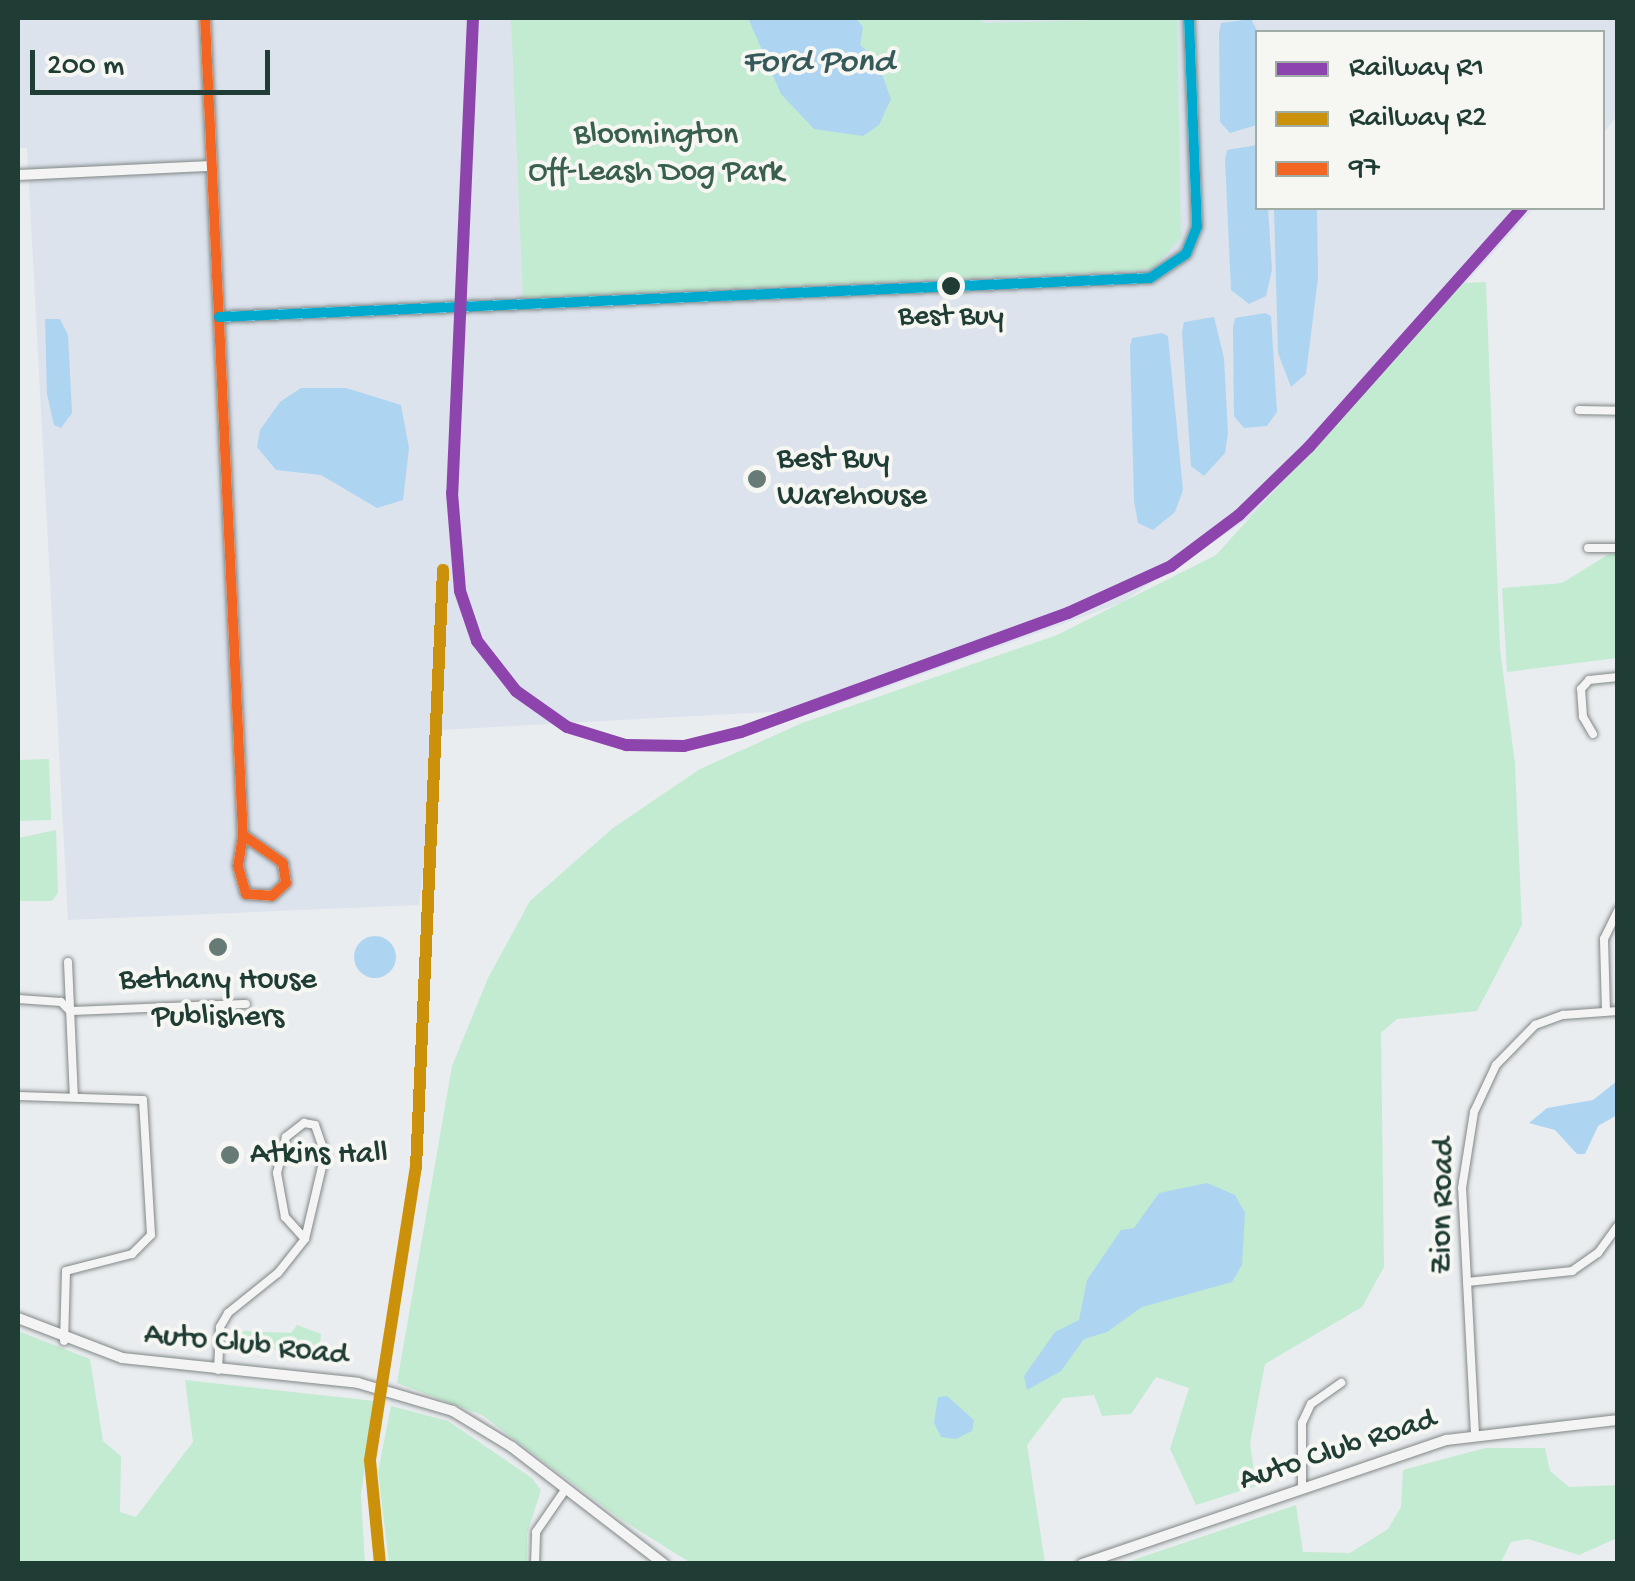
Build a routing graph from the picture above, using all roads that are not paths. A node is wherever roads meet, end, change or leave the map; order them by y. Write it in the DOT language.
graph roads {
  1 [pos="205,18"];
  2 [pos="1189,18"];
  3 [pos="212,166"];
  4 [pos="18,175"];
  5 [pos="218,318"];
  6 [pos="1579,410"];
  7 [pos="1618,411"];
  8 [pos="1588,548"];
  9 [pos="1618,548"];
  10 [pos="1618,677"];
  11 [pos="1593,734"];
  12 [pos="243,835"];
  13 [pos="1618,910"];
  14 [pos="68,962"];
  15 [pos="18,999"];
  16 [pos="246,1004"];
  17 [pos="70,1011"];
  18 [pos="1606,1011"];
  19 [pos="1618,1011"];
  20 [pos="18,1096"];
  21 [pos="74,1097"];
  22 [pos="1618,1225"];
  23 [pos="305,1239"];
  24 [pos="1466,1282"];
  25 [pos="18,1318"];
  26 [pos="64,1340"];
  27 [pos="218,1370"];
  28 [pos="1340,1382"];
  29 [pos="1618,1420"];
  30 [pos="1474,1434"];
  31 [pos="1302,1488"];
  32 [pos="565,1490"];
  33 [pos="534,1564"];
  34 [pos="664,1564"];
  35 [pos="1082,1564"];
  1 -- 3 [label="street"];
  2 -- 5 [label="street"];
  3 -- 4 [label="street"];
  3 -- 5 [label="street"];
  5 -- 12 [label="street"];
  6 -- 7 [label="street"];
  8 -- 9 [label="street"];
  10 -- 11 [label="street"];
  12 -- 12 [label="street"];
  13 -- 18 [label="street"];
  14 -- 17 [label="street"];
  15 -- 17 [label="street"];
  16 -- 17 [label="street"];
  17 -- 21 [label="street"];
  18 -- 19 [label="street, Zion Road"];
  18 -- 24 [label="street, Zion Road"];
  20 -- 21 [label="street"];
  21 -- 26 [label="street"];
  22 -- 24 [label="street"];
  23 -- 23 [label="street"];
  23 -- 27 [label="street"];
  24 -- 30 [label="street, Zion Road"];
  25 -- 26 [label="street, Auto Club Road"];
  26 -- 27 [label="street, Auto Club Road"];
  27 -- 32 [label="street, Auto Club Road"];
  28 -- 31 [label="street"];
  29 -- 30 [label="street, Auto Club Road"];
  30 -- 31 [label="street, Auto Club Road"];
  31 -- 35 [label="street, Auto Club Road"];
  32 -- 33 [label="street"];
  32 -- 34 [label="street, Auto Club Road"];
}
